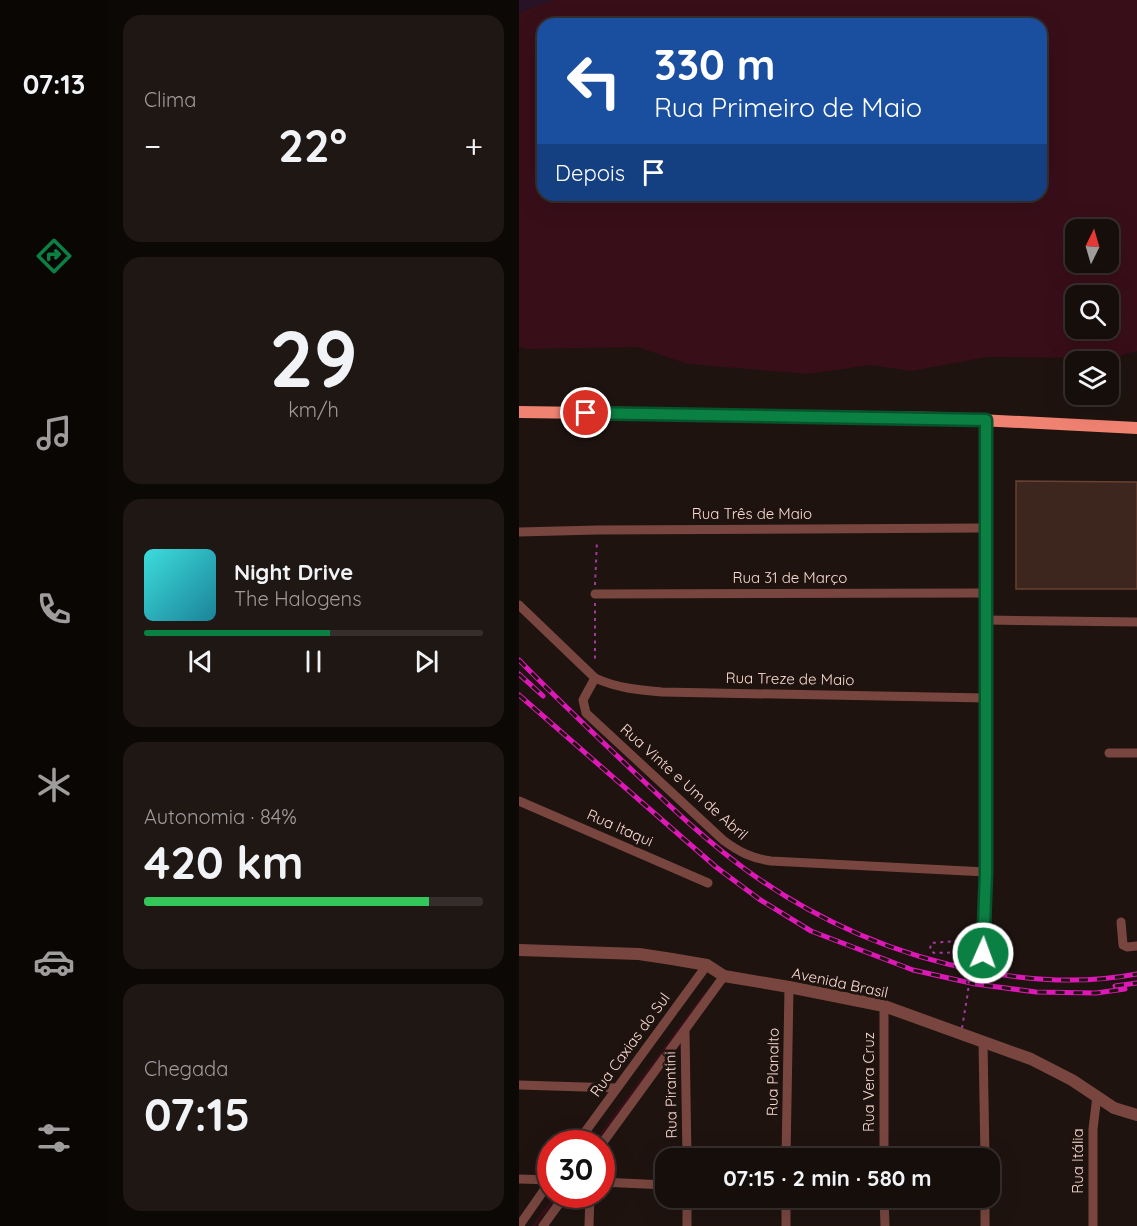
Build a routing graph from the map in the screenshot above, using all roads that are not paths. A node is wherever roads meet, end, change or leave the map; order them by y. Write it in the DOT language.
graph roads {
  1 [pos="519,412"];
  2 [pos="986,420"];
  3 [pos="1137,428"];
  4 [pos="985,528"];
  5 [pos="519,532"];
  6 [pos="985,593"];
  7 [pos="595,594"];
  8 [pos="519,605"];
  9 [pos="986,620"];
  10 [pos="1137,622"];
  11 [pos="595,678"];
  12 [pos="986,698"];
  13 [pos="1109,753"];
  14 [pos="1137,753"];
  15 [pos="519,801"];
  16 [pos="986,872"];
  17 [pos="708,883"];
  18 [pos="1121,922"];
  19 [pos="1137,946"];
  20 [pos="519,950"];
  21 [pos="983,953"];
  22 [pos="707,966"];
  23 [pos="724,976"];
  24 [pos="789,987"];
  25 [pos="884,1006"];
  26 [pos="685,1032"];
  27 [pos="983,1042"];
  28 [pos="519,1085"];
  29 [pos="617,1088"];
  30 [pos="1097,1096"];
  31 [pos="1137,1115"];
  32 [pos="586,1130"];
  33 [pos="612,1130"];
  34 [pos="687,1148"];
  35 [pos="786,1148"];
  36 [pos="884,1148"];
  37 [pos="985,1148"];
  38 [pos="519,1179"];
  39 [pos="537,1180"];
  40 [pos="615,1183"];
  41 [pos="655,1184"];
  42 [pos="537,1200"];
  43 [pos="555,1208"];
  44 [pos="590,1208"];
  45 [pos="687,1208"];
  46 [pos="786,1208"];
  47 [pos="884,1208"];
  48 [pos="985,1208"];
  49 [pos="519,1226"];
  50 [pos="543,1226"];
  51 [pos="589,1226"];
  52 [pos="687,1226"];
  53 [pos="786,1226"];
  54 [pos="885,1226"];
  55 [pos="985,1226"];
  56 [pos="1093,1226"];
  1 -- 2 [label="main road"];
  2 -- 3 [label="main road"];
  2 -- 4 [label="street"];
  4 -- 5 [label="street, Rua Três de Maio"];
  4 -- 6 [label="street"];
  6 -- 7 [label="street, Rua 31 de Março"];
  6 -- 9 [label="street"];
  8 -- 11 [label="street"];
  9 -- 10 [label="street"];
  9 -- 12 [label="street"];
  11 -- 12 [label="street, Rua Treze de Maio"];
  11 -- 16 [label="street, Rua Vinte e Um de Abril"];
  12 -- 16 [label="street"];
  13 -- 14 [label="street"];
  15 -- 17 [label="street, Rua Itaqui"];
  16 -- 21 [label="street"];
  18 -- 19 [label="street"];
  20 -- 22 [label="street, Avenida Brasil"];
  22 -- 23 [label="street, Avenida Brasil"];
  22 -- 29 [label="street, Rua Caxias do Sul"];
  23 -- 24 [label="street, Avenida Brasil"];
  23 -- 26 [label="street"];
  24 -- 25 [label="street, Avenida Brasil"];
  24 -- 35 [label="street, Rua Planalto"];
  25 -- 27 [label="street, Avenida Brasil"];
  25 -- 36 [label="street, Rua Vera Cruz"];
  26 -- 33 [label="street"];
  26 -- 34 [label="street, Rua Pirantini"];
  27 -- 30 [label="street, Avenida Brasil"];
  27 -- 37 [label="street"];
  28 -- 29 [label="street"];
  29 -- 32 [label="street, Rua Caxias do Sul"];
  30 -- 31 [label="street, Avenida Brasil"];
  30 -- 56 [label="street, Rua Itália"];
  38 -- 39 [label="street"];
  40 -- 41 [label="street"];
  42 -- 49 [label="street"];
  43 -- 50 [label="street"];
  44 -- 51 [label="street"];
  45 -- 52 [label="street"];
  46 -- 53 [label="street"];
  47 -- 54 [label="street"];
  48 -- 55 [label="street"];
}
